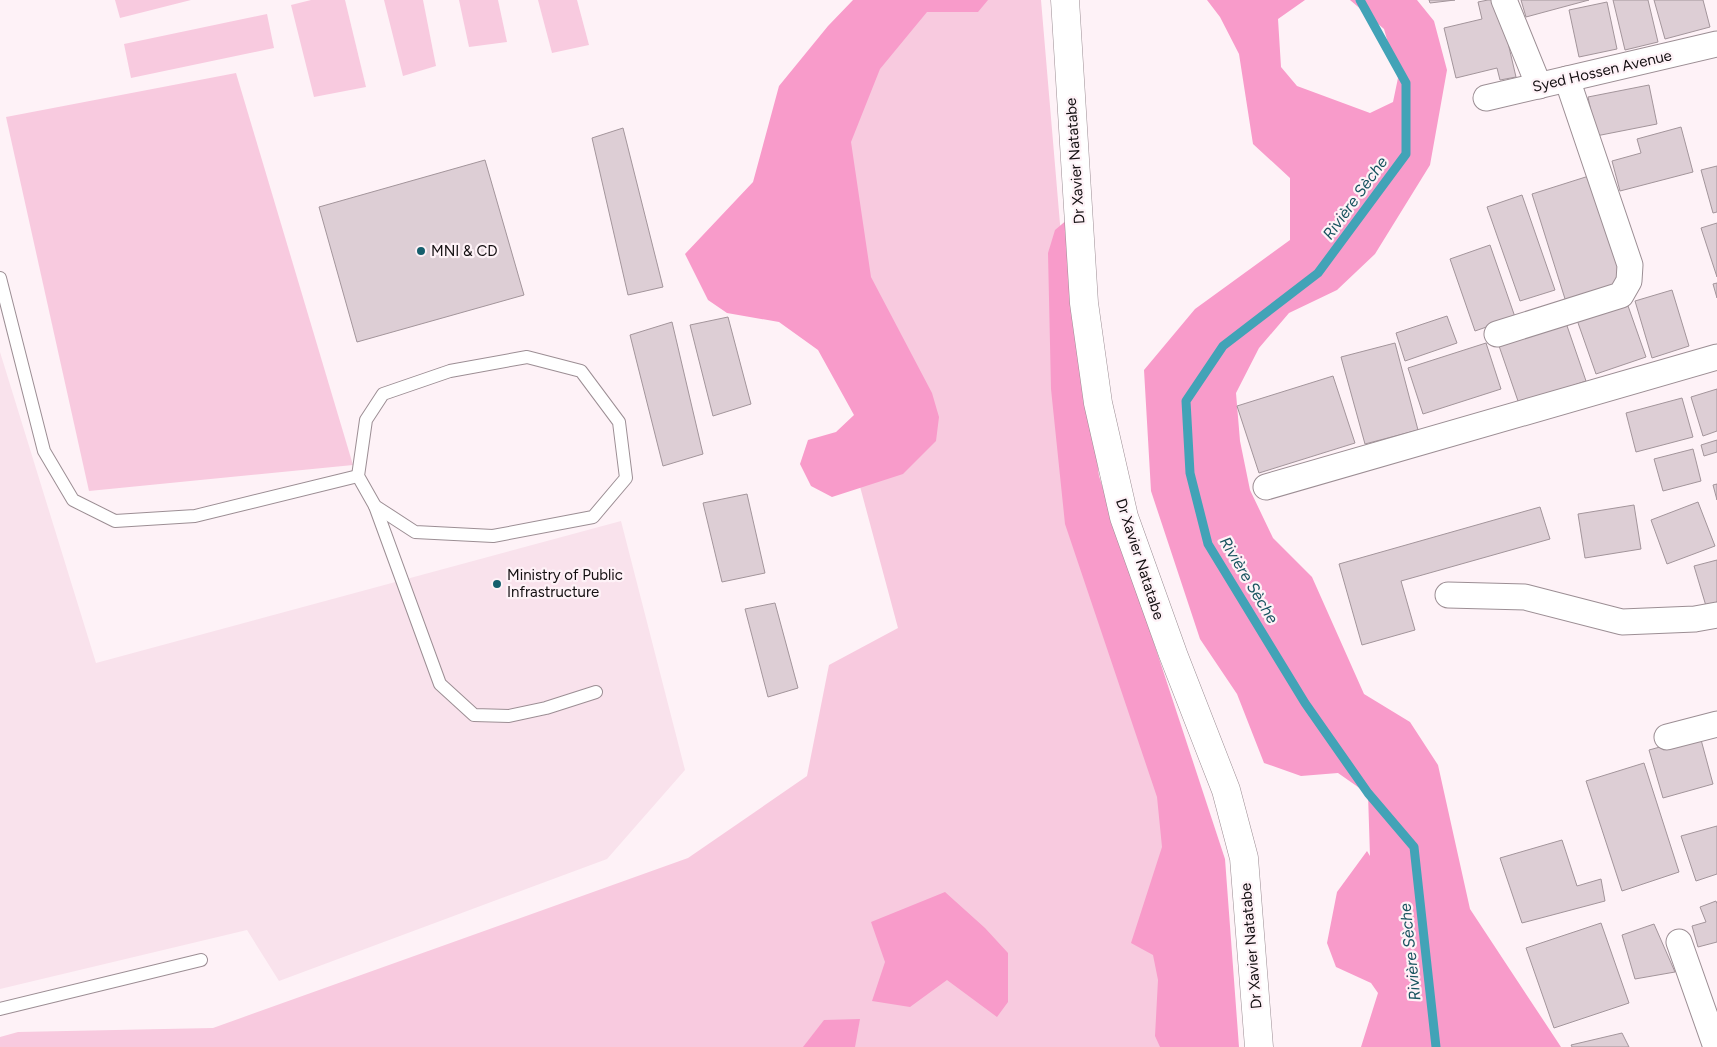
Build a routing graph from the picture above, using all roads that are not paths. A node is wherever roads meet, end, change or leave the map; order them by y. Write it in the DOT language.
graph roads {
  1 [pos="1066,0"];
  2 [pos="1504,0"];
  3 [pos="1717,44"];
  4 [pos="1567,79"];
  5 [pos="1539,86"];
  6 [pos="1486,98"];
  7 [pos="0,278"];
  8 [pos="1497,334"];
  9 [pos="1717,357"];
  10 [pos="358,476"];
  11 [pos="1266,487"];
  12 [pos="375,506"];
  13 [pos="1448,595"];
  14 [pos="1717,615"];
  15 [pos="596,692"];
  16 [pos="1717,724"];
  17 [pos="1667,737"];
  18 [pos="1679,942"];
  19 [pos="201,960"];
  20 [pos="0,1009"];
  21 [pos="1259,1047"];
  22 [pos="1716,1047"];
  1 -- 21 [label="main road, Dr Xavier Natatabe"];
  2 -- 5 [label="street"];
  3 -- 4 [label="street, Syed Hossen Avenue"];
  4 -- 5 [label="street, Syed Hossen Avenue"];
  4 -- 8 [label="street"];
  5 -- 6 [label="street, Syed Hossen Avenue"];
  7 -- 10 [label="lane"];
  9 -- 11 [label="street"];
  10 -- 12 [label="lane"];
  10 -- 12 [label="lane"];
  12 -- 15 [label="lane"];
  13 -- 14 [label="street"];
  16 -- 17 [label="street"];
  18 -- 22 [label="street"];
  19 -- 20 [label="lane"];
}
